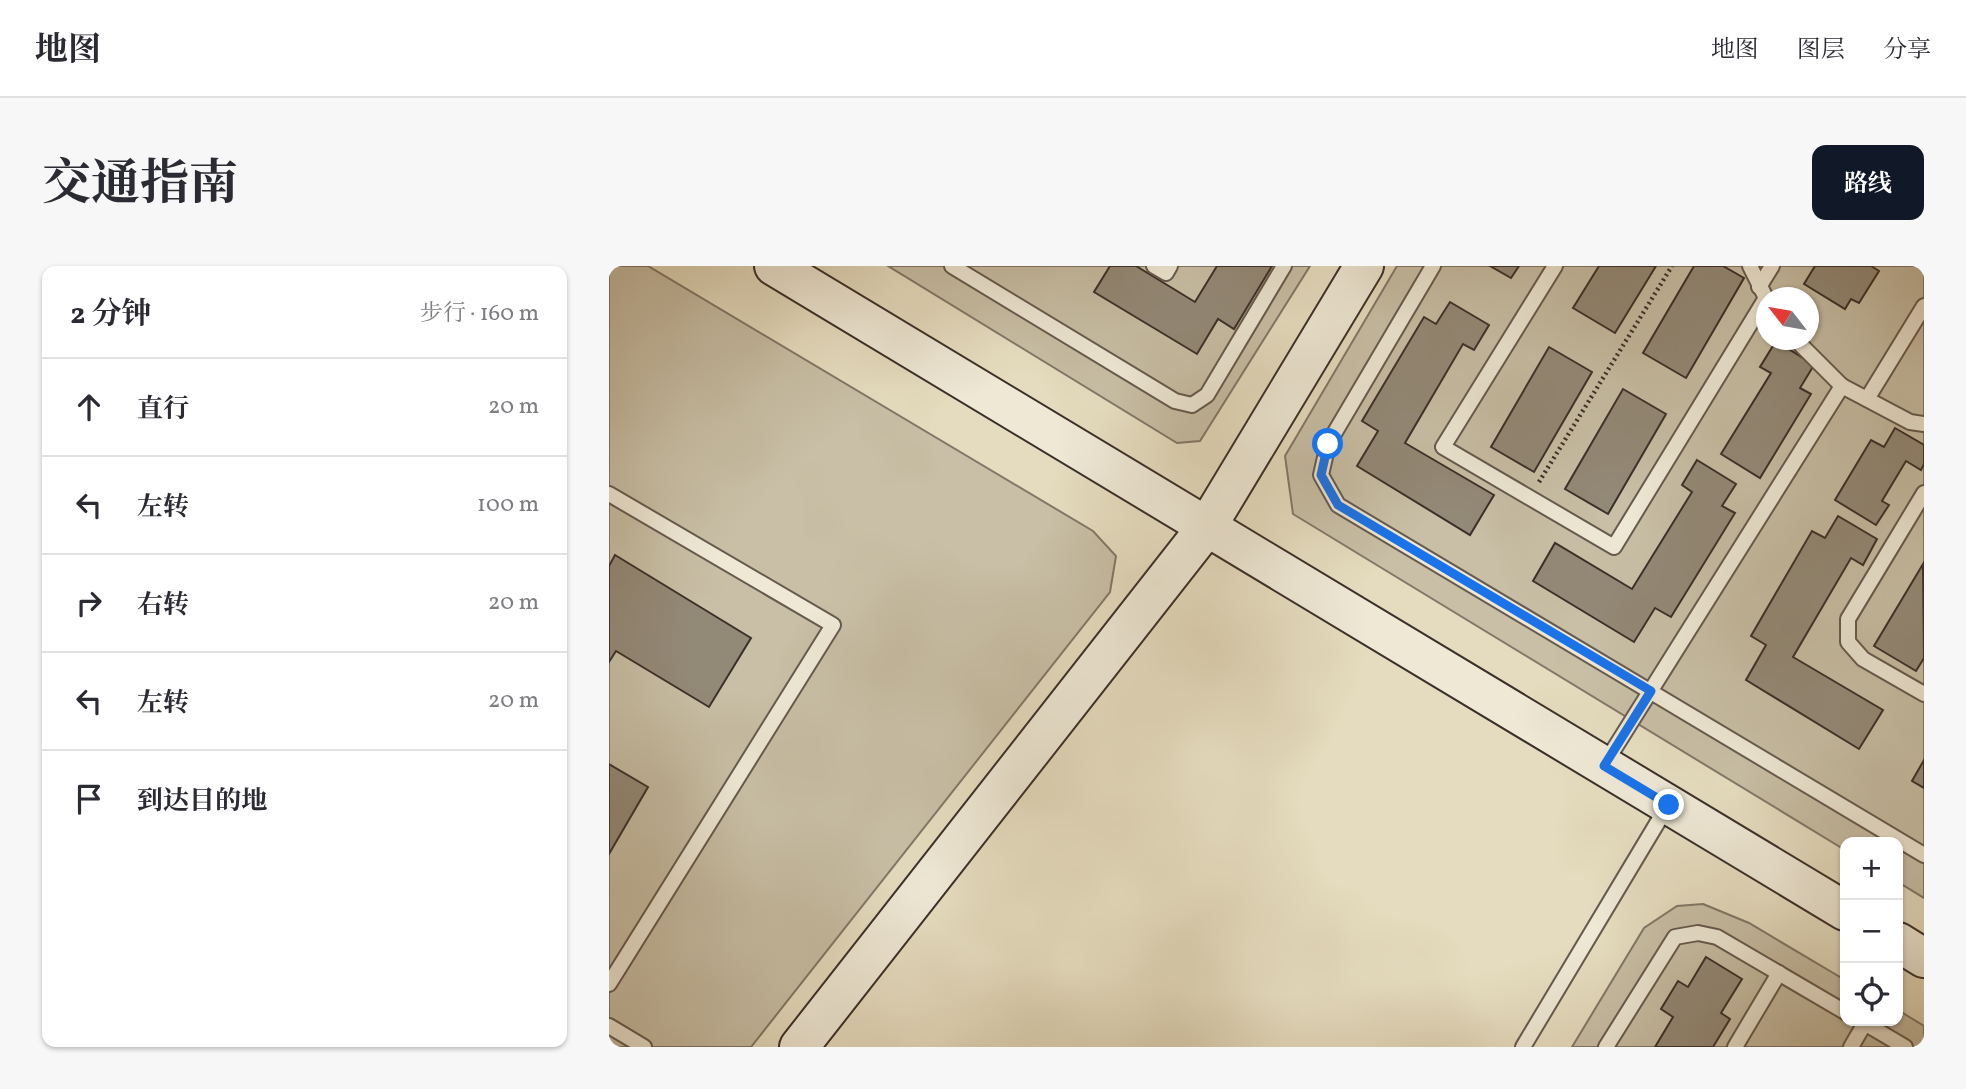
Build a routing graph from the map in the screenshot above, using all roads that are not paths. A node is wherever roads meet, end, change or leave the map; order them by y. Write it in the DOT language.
graph roads {
  1 [pos="952,266"];
  2 [pos="1154,266"];
  3 [pos="1170,266"];
  4 [pos="1284,266"];
  5 [pos="1364,266"];
  6 [pos="1433,266"];
  7 [pos="1555,266"];
  8 [pos="1750,266"];
  9 [pos="1772,266"];
  10 [pos="782,268"];
  11 [pos="1759,287"];
  12 [pos="1924,306"];
  13 [pos="1756,314"];
  14 [pos="1806,350"];
  15 [pos="1842,386"];
  16 [pos="1867,399"];
  17 [pos="1924,424"];
  18 [pos="1924,493"];
  19 [pos="609,494"];
  20 [pos="1206,528"];
  21 [pos="1651,691"];
  22 [pos="1924,694"];
  23 [pos="1604,766"];
  24 [pos="1669,805"];
  25 [pos="1924,855"];
  26 [pos="1840,908"];
  27 [pos="1903,945"];
  28 [pos="1924,958"];
  29 [pos="1779,973"];
  30 [pos="609,984"];
  31 [pos="1840,1009"];
  32 [pos="609,1026"];
  33 [pos="1861,1026"];
  34 [pos="1870,1026"];
  35 [pos="644,1047"];
  36 [pos="799,1047"];
  37 [pos="1523,1047"];
  38 [pos="1606,1047"];
  39 [pos="1735,1047"];
  40 [pos="1851,1047"];
  41 [pos="1905,1047"];
  1 -- 4 [label="lane"];
  2 -- 3 [label="lane"];
  5 -- 20 [label="street"];
  6 -- 21 [label="lane"];
  7 -- 13 [label="lane"];
  8 -- 11 [label="lane"];
  9 -- 11 [label="lane"];
  10 -- 20 [label="street"];
  12 -- 16 [label="lane"];
  14 -- 15 [label="lane"];
  15 -- 16 [label="lane"];
  15 -- 21 [label="lane"];
  16 -- 17 [label="lane"];
  18 -- 22 [label="lane"];
  19 -- 30 [label="lane"];
  20 -- 23 [label="street"];
  20 -- 36 [label="street"];
  21 -- 23 [label="lane"];
  21 -- 25 [label="lane"];
  23 -- 24 [label="street"];
  24 -- 26 [label="street"];
  24 -- 37 [label="lane"];
  27 -- 28 [label="street"];
  29 -- 31 [label="lane"];
  29 -- 38 [label="lane"];
  29 -- 39 [label="lane"];
  32 -- 35 [label="lane"];
  33 -- 40 [label="lane"];
  34 -- 41 [label="lane"];
}
